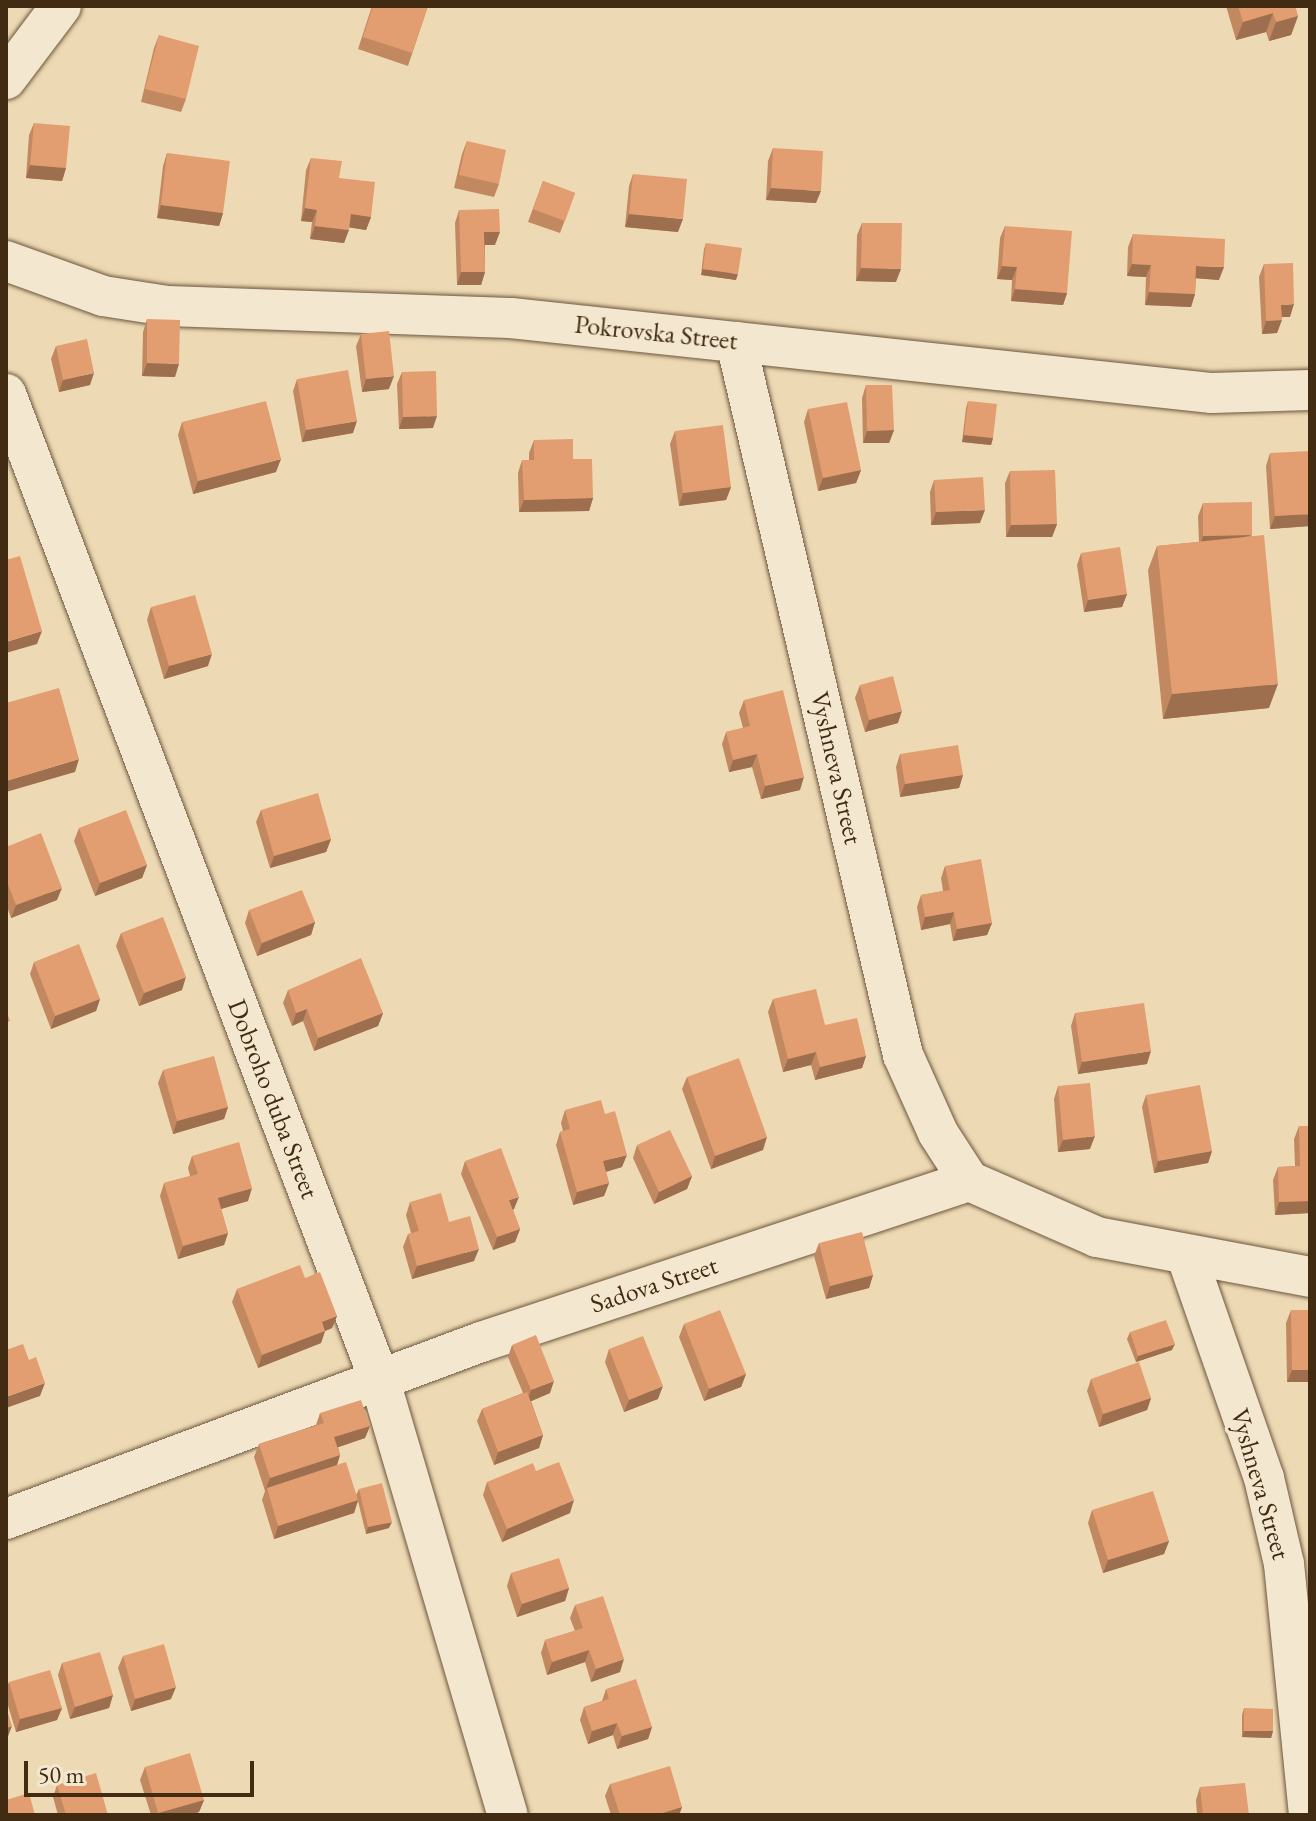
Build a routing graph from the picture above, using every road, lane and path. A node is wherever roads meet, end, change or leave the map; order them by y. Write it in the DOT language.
graph roads {
  1 [pos="61,6"];
  2 [pos="8,69"];
  3 [pos="6,261"];
  4 [pos="736,342"];
  5 [pos="1310,390"];
  6 [pos="6,394"];
  7 [pos="969,1181"];
  8 [pos="1187,1257"];
  9 [pos="1310,1277"];
  10 [pos="380,1381"];
  11 [pos="6,1519"];
  12 [pos="508,1815"];
  13 [pos="1309,1815"];
  1 -- 2 [label="street"];
  3 -- 4 [label="street, Pokrovska Street"];
  4 -- 5 [label="street, Pokrovska Street"];
  4 -- 7 [label="street, Vyshneva Street"];
  6 -- 10 [label="street, Dobroho duba Street"];
  7 -- 8 [label="street"];
  7 -- 10 [label="street, Sadova Street"];
  8 -- 9 [label="street"];
  8 -- 13 [label="street, Vyshneva Street"];
  10 -- 11 [label="street, Sadova Street"];
  10 -- 12 [label="street, Dobroho duba Street"];
}
